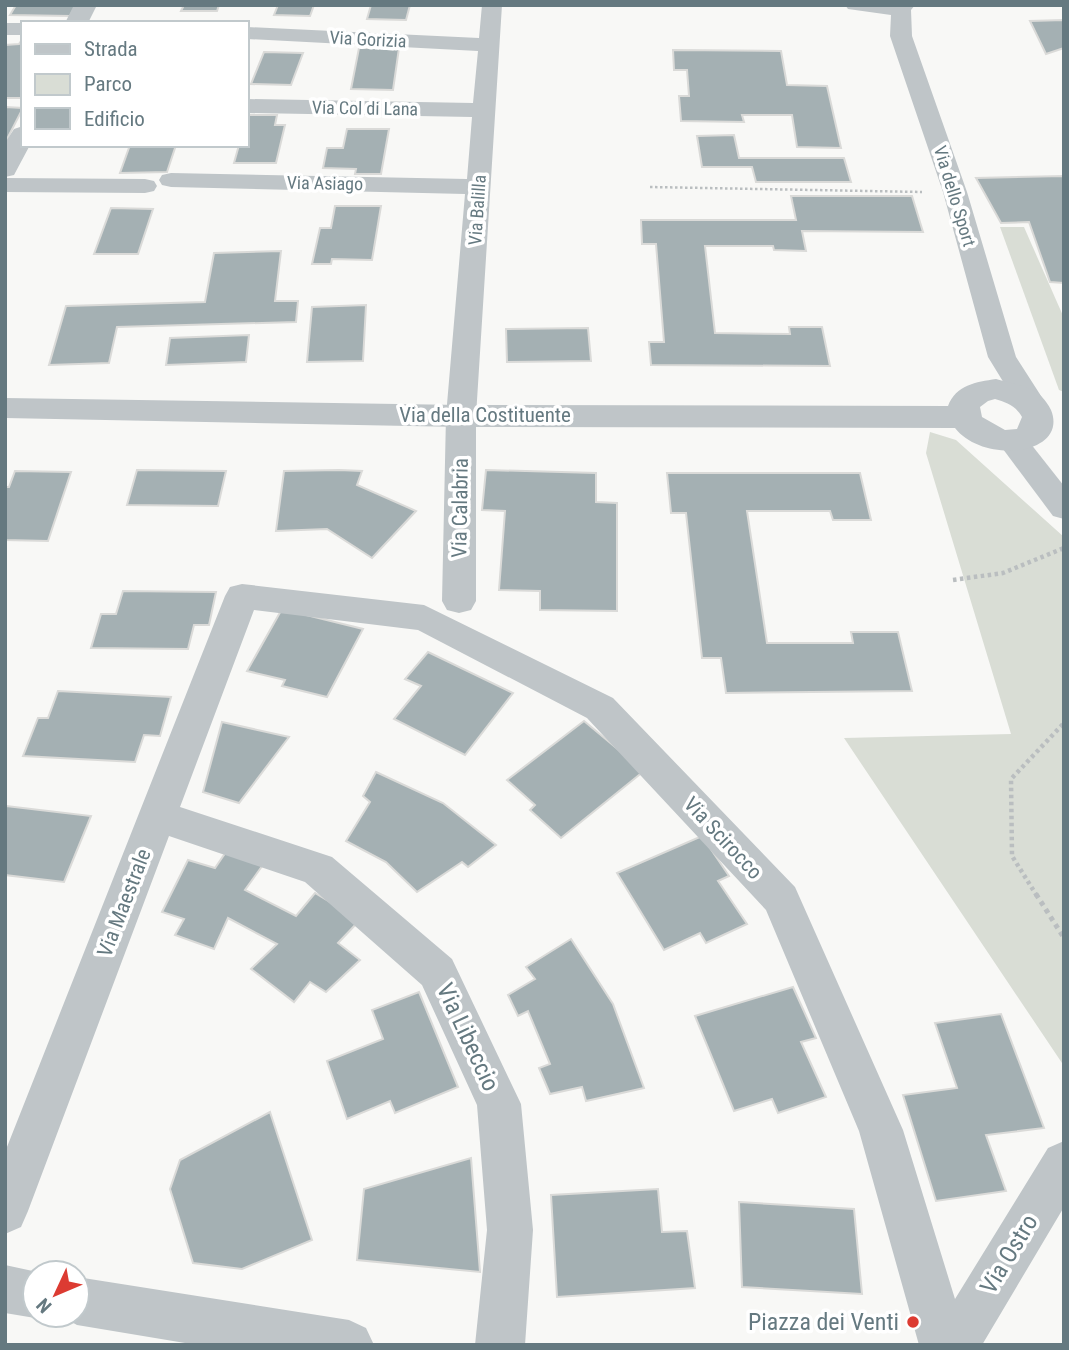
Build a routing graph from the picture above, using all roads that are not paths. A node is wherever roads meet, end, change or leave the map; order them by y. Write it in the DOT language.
graph roads {
  1 [pos="86,5"];
  2 [pos="492,5"];
  3 [pos="903,6"];
  4 [pos="865,8"];
  5 [pos="77,21"];
  6 [pos="248,33"];
  7 [pos="901,36"];
  8 [pos="489,45"];
  9 [pos="248,106"];
  10 [pos="484,110"];
  11 [pos="21,138"];
  12 [pos="5,169"];
  13 [pos="171,180"];
  14 [pos="5,186"];
  15 [pos="145,186"];
  16 [pos="478,187"];
  17 [pos="1002,357"];
  18 [pos="972,405"];
  19 [pos="5,408"];
  20 [pos="1045,409"];
  21 [pos="461,416"];
  22 [pos="1012,441"];
  23 [pos="1064,509"];
  24 [pos="242,596"];
  25 [pos="459,601"];
  26 [pos="157,816"];
  27 [pos="1064,1164"];
  28 [pos="5,1210"];
  29 [pos="91,1303"];
  30 [pos="349,1345"];
  31 [pos="500,1345"];
  32 [pos="944,1345"];
  33 [pos="954,1345"];
  1 -- 5 [label="street"];
  2 -- 8 [label="street, Via Balilla"];
  3 -- 4 [label="street"];
  3 -- 7 [label="street, Via dello Sport"];
  4 -- 7 [label="street, Via dello Sport"];
  6 -- 8 [label="street, Via Gorizia"];
  7 -- 17 [label="street, Via dello Sport"];
  8 -- 10 [label="street, Via Balilla"];
  9 -- 10 [label="street, Via Col di Lana"];
  10 -- 16 [label="street, Via Balilla"];
  11 -- 12 [label="street"];
  13 -- 16 [label="street, Via Asiago"];
  14 -- 15 [label="street"];
  16 -- 21 [label="street, Via Balilla"];
  17 -- 18 [label="street"];
  17 -- 20 [label="street, Via dello Sport"];
  18 -- 20 [label="street"];
  18 -- 21 [label="street, Via della Costituente"];
  18 -- 22 [label="street"];
  19 -- 21 [label="street, Via della Costituente"];
  20 -- 22 [label="street"];
  21 -- 25 [label="street, Via Calabria"];
  22 -- 23 [label="street"];
  24 -- 26 [label="street, Via Maestrale"];
  24 -- 32 [label="street, Via Scirocco"];
  26 -- 28 [label="street, Via Maestrale"];
  26 -- 31 [label="street, Via Libeccio"];
  27 -- 33 [label="street, Via Ostro"];
  29 -- 30 [label="street"];
}
